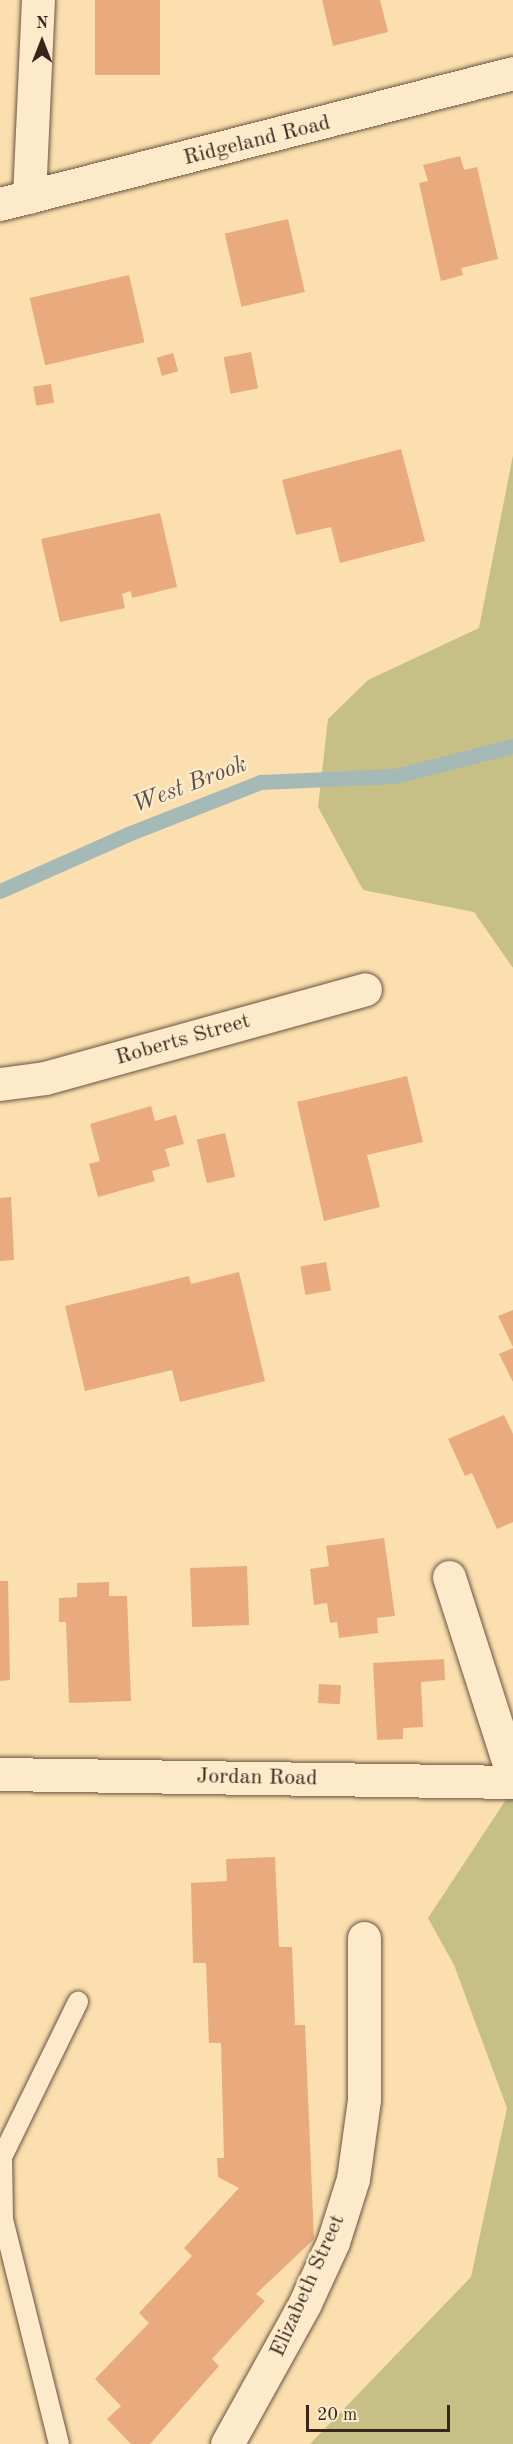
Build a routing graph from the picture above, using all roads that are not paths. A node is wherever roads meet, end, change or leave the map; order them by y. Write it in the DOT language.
graph roads {
  1 [pos="38,0"];
  2 [pos="513,73"];
  3 [pos="15,200"];
  4 [pos="365,989"];
  5 [pos="0,1084"];
  6 [pos="449,1577"];
  7 [pos="0,1774"];
  8 [pos="513,1776"];
  9 [pos="513,1782"];
  10 [pos="364,1938"];
  11 [pos="78,2001"];
  12 [pos="59,2444"];
  13 [pos="227,2444"];
  1 -- 3 [label="street"];
  2 -- 3 [label="street, Ridgeland Road"];
  4 -- 5 [label="street, Roberts Street"];
  6 -- 8 [label="street"];
  7 -- 9 [label="street, Jordan Road"];
  10 -- 13 [label="street, Elizabeth Street"];
  11 -- 12 [label="lane"];
}
